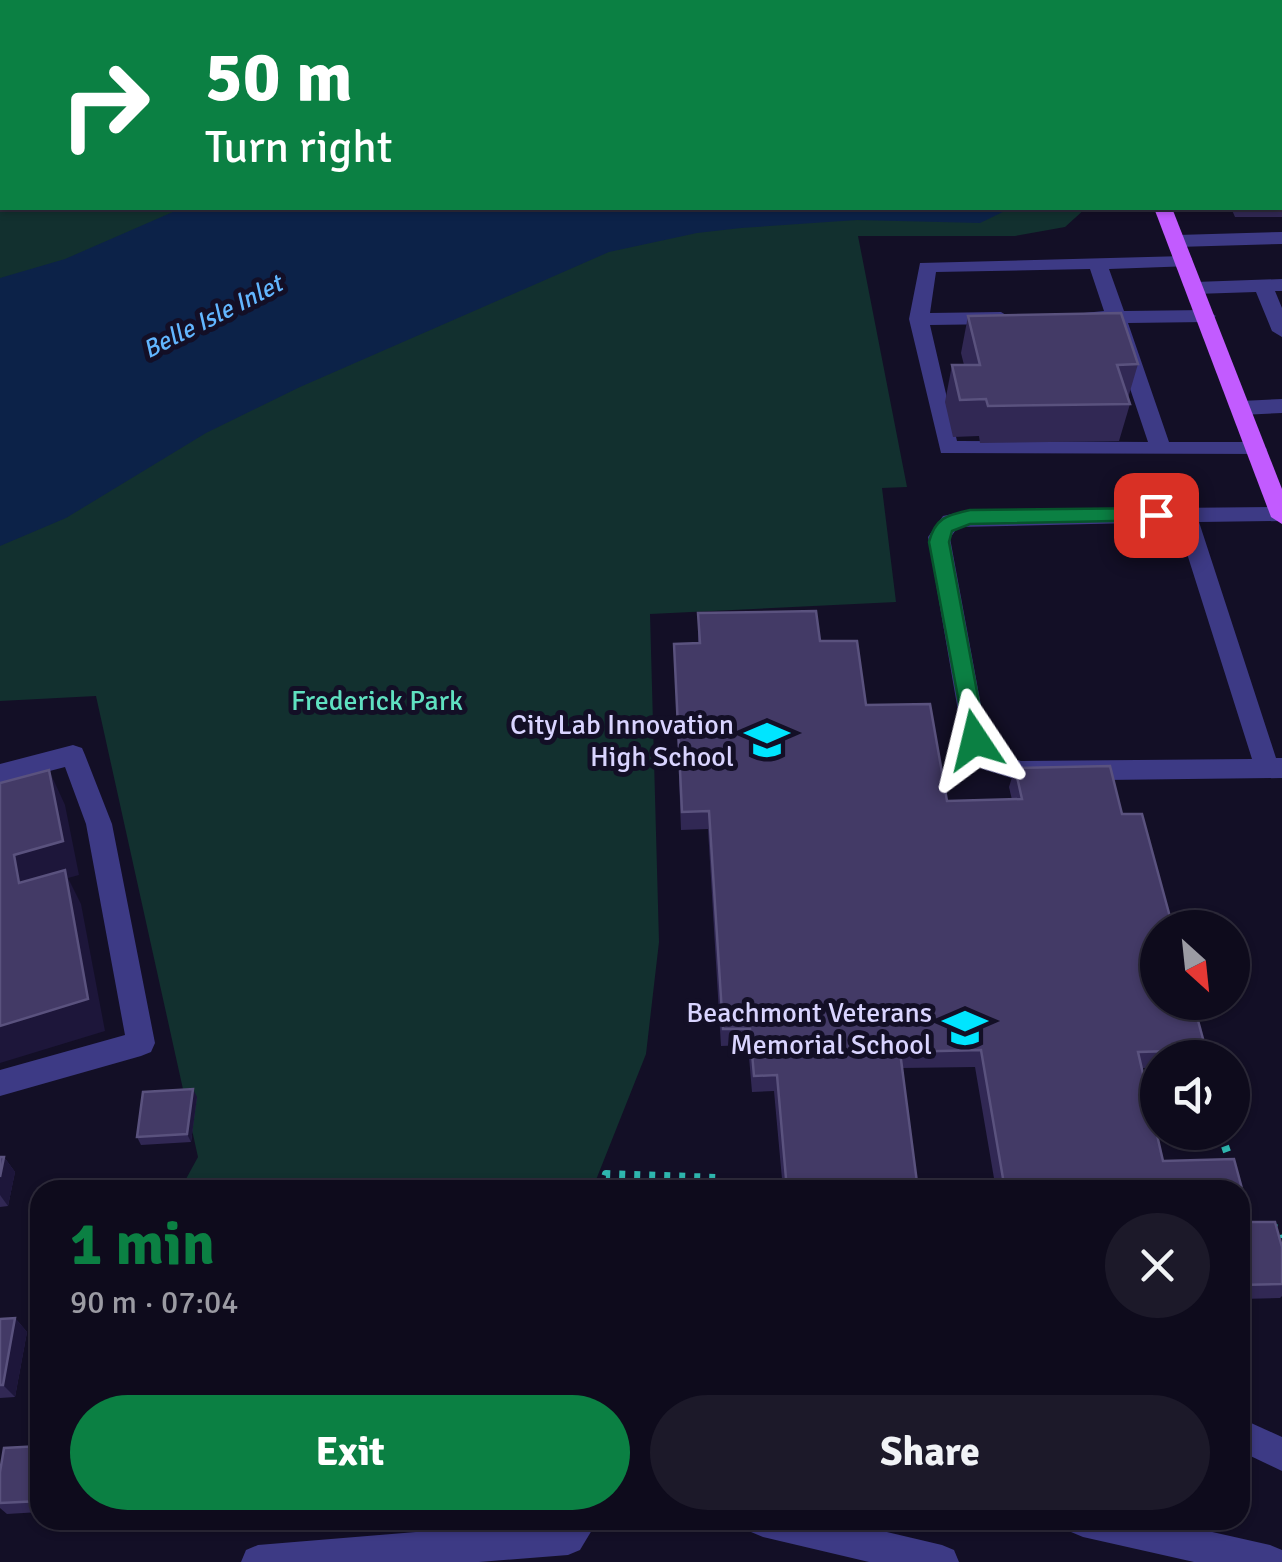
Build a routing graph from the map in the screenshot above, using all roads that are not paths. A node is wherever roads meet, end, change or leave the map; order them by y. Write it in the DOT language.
graph roads {
  1 [pos="1164,210"];
  2 [pos="1282,238"];
  3 [pos="1176,241"];
  4 [pos="1184,262"];
  5 [pos="1098,264"];
  6 [pos="1272,286"];
  7 [pos="1195,288"];
  8 [pos="1206,316"];
  9 [pos="1076,317"];
  10 [pos="1115,317"];
  11 [pos="918,318"];
  12 [pos="1017,318"];
  13 [pos="1282,331"];
  14 [pos="1282,406"];
  15 [pos="1241,408"];
  16 [pos="1161,448"];
  17 [pos="1267,460"];
  18 [pos="1186,514"];
  19 [pos="1281,516"];
  20 [pos="1274,768"];
  21 [pos="0,774"];
  22 [pos="0,1082"];
  23 [pos="1250,1439"];
  24 [pos="1282,1454"];
  25 [pos="806,1530"];
  26 [pos="1128,1530"];
  27 [pos="572,1540"];
  28 [pos="853,1541"];
  29 [pos="258,1562"];
  30 [pos="942,1562"];
  31 [pos="1270,1562"];
  1 -- 3 [label="main road"];
  2 -- 3 [label="street"];
  3 -- 4 [label="main road"];
  4 -- 5 [label="street"];
  4 -- 7 [label="main road"];
  5 -- 10 [label="street"];
  5 -- 11 [label="street"];
  6 -- 7 [label="street"];
  6 -- 13 [label="street"];
  7 -- 8 [label="main road"];
  8 -- 10 [label="street"];
  8 -- 15 [label="main road"];
  9 -- 10 [label="street"];
  10 -- 16 [label="street"];
  11 -- 12 [label="street"];
  11 -- 16 [label="street"];
  14 -- 15 [label="street"];
  15 -- 17 [label="main road"];
  16 -- 17 [label="street"];
  17 -- 19 [label="main road"];
  18 -- 19 [label="street"];
  18 -- 20 [label="street"];
  18 -- 20 [label="street"];
  21 -- 22 [label="street"];
  23 -- 24 [label="street"];
  25 -- 28 [label="street"];
  26 -- 31 [label="street"];
  27 -- 29 [label="street"];
  28 -- 30 [label="street"];
}
